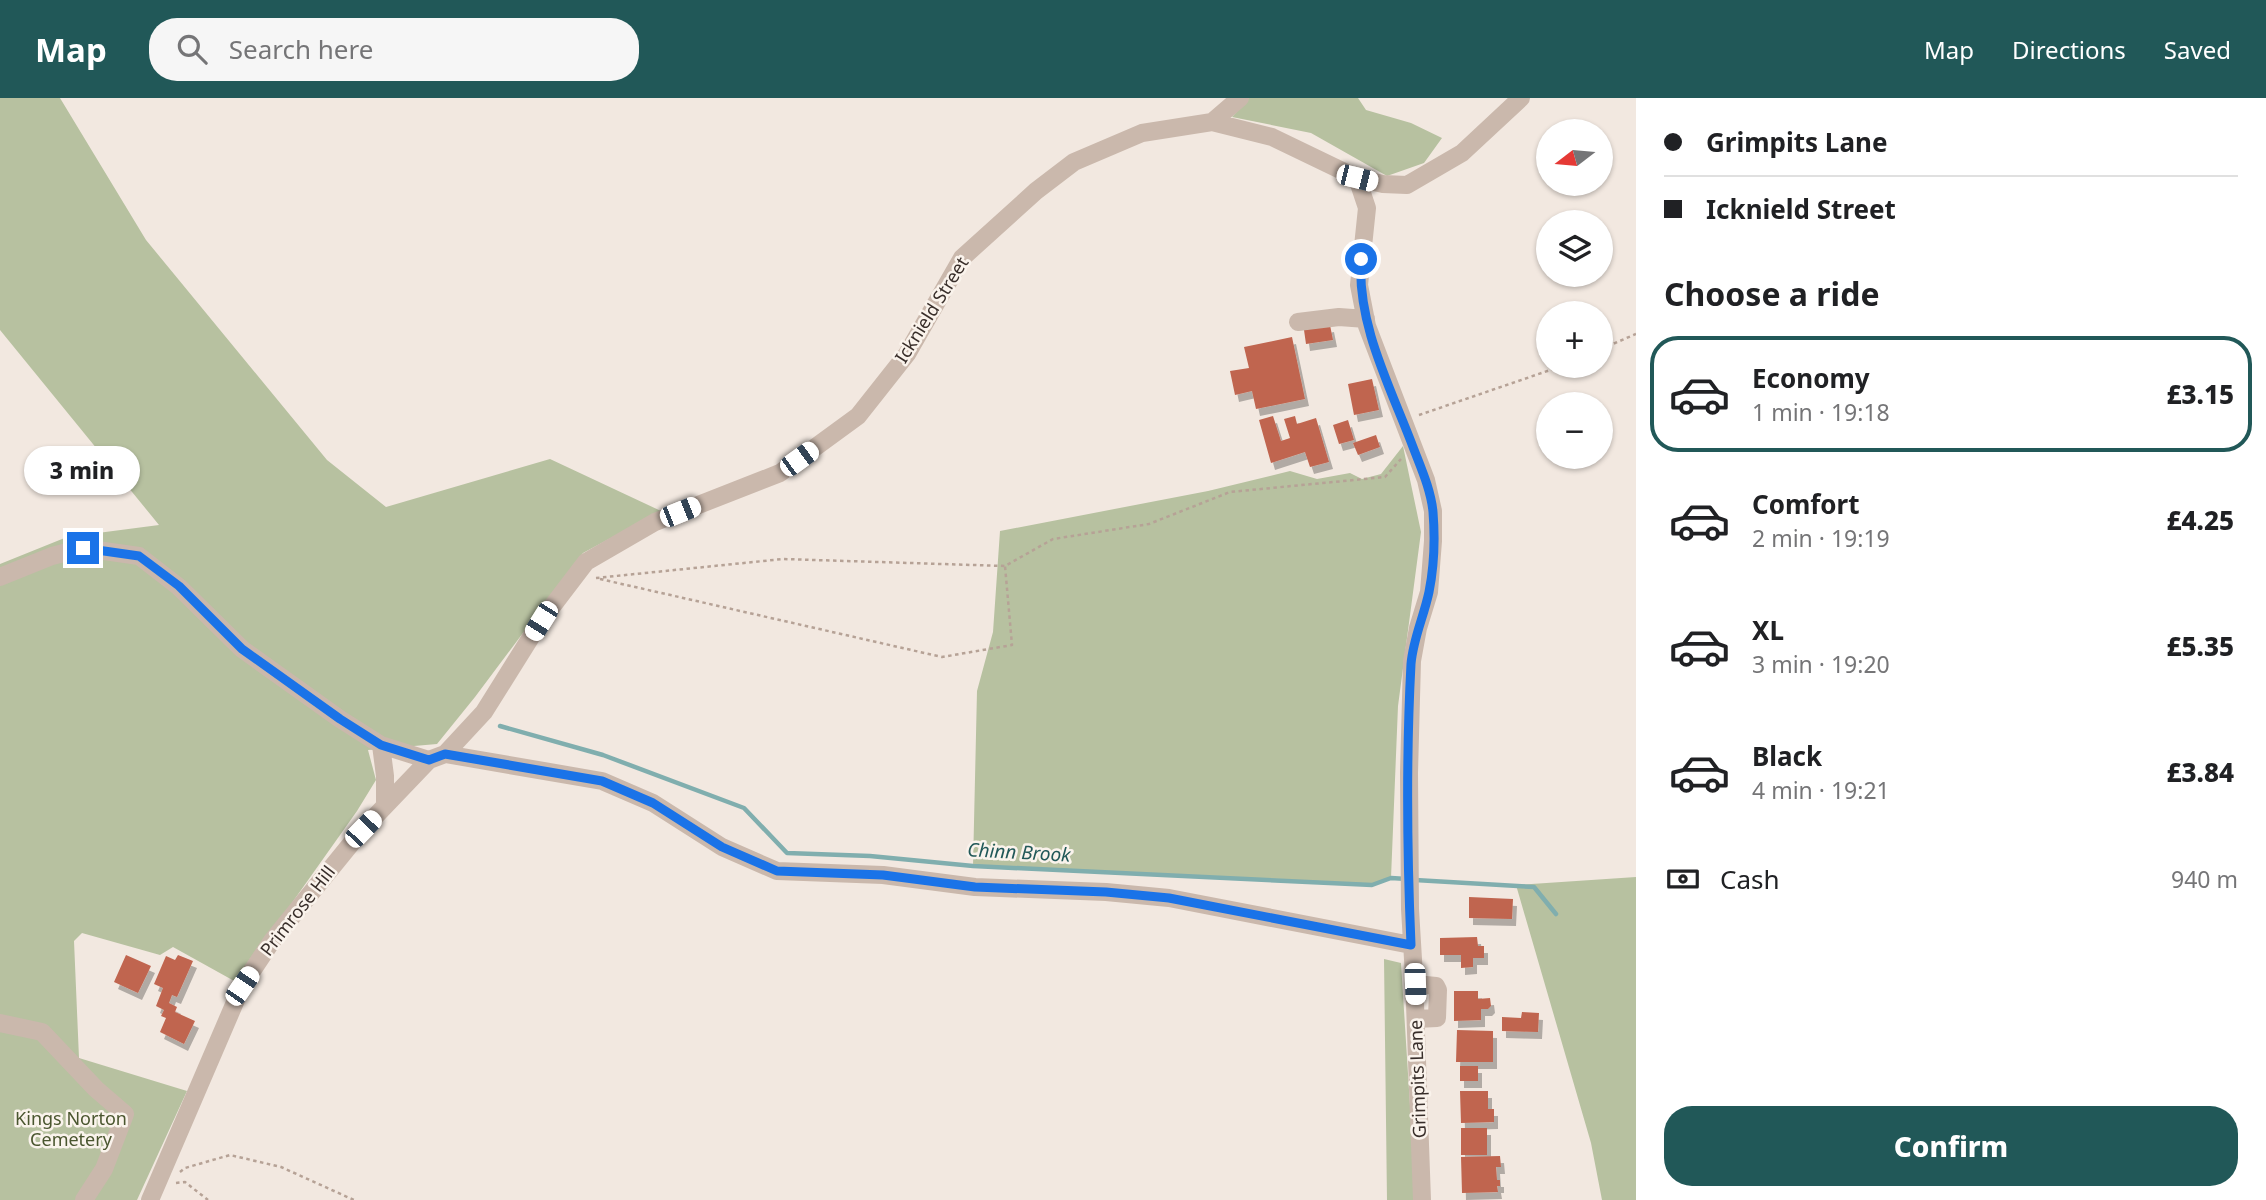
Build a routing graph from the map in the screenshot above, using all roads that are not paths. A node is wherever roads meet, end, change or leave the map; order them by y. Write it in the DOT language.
graph roads {
  1 [pos="1240,98"];
  2 [pos="1521,98"];
  3 [pos="1212,122"];
  4 [pos="1357,178"];
  5 [pos="1407,185"];
  6 [pos="1367,208"];
  7 [pos="1366,319"];
  8 [pos="1298,322"];
  9 [pos="0,577"];
  10 [pos="381,745"];
  11 [pos="437,757"];
  12 [pos="384,806"];
  13 [pos="1411,945"];
  14 [pos="0,1023"];
  15 [pos="84,1200"];
  16 [pos="150,1200"];
  17 [pos="1422,1200"];
  1 -- 3 [label="street"];
  2 -- 5 [label="street"];
  3 -- 4 [label="street, Icknield Street"];
  3 -- 11 [label="street, Icknield Street"];
  4 -- 5 [label="street, Icknield Street"];
  4 -- 6 [label="street, Grimpits Lane"];
  5 -- 6 [label="street"];
  6 -- 7 [label="street, Grimpits Lane"];
  7 -- 8 [label="street"];
  7 -- 13 [label="street, Grimpits Lane"];
  9 -- 10 [label="street"];
  10 -- 11 [label="street"];
  10 -- 12 [label="street"];
  11 -- 12 [label="street, Primrose Hill"];
  11 -- 13 [label="street"];
  12 -- 16 [label="street, Primrose Hill"];
  13 -- 17 [label="street, Grimpits Lane"];
  14 -- 15 [label="street"];
}
